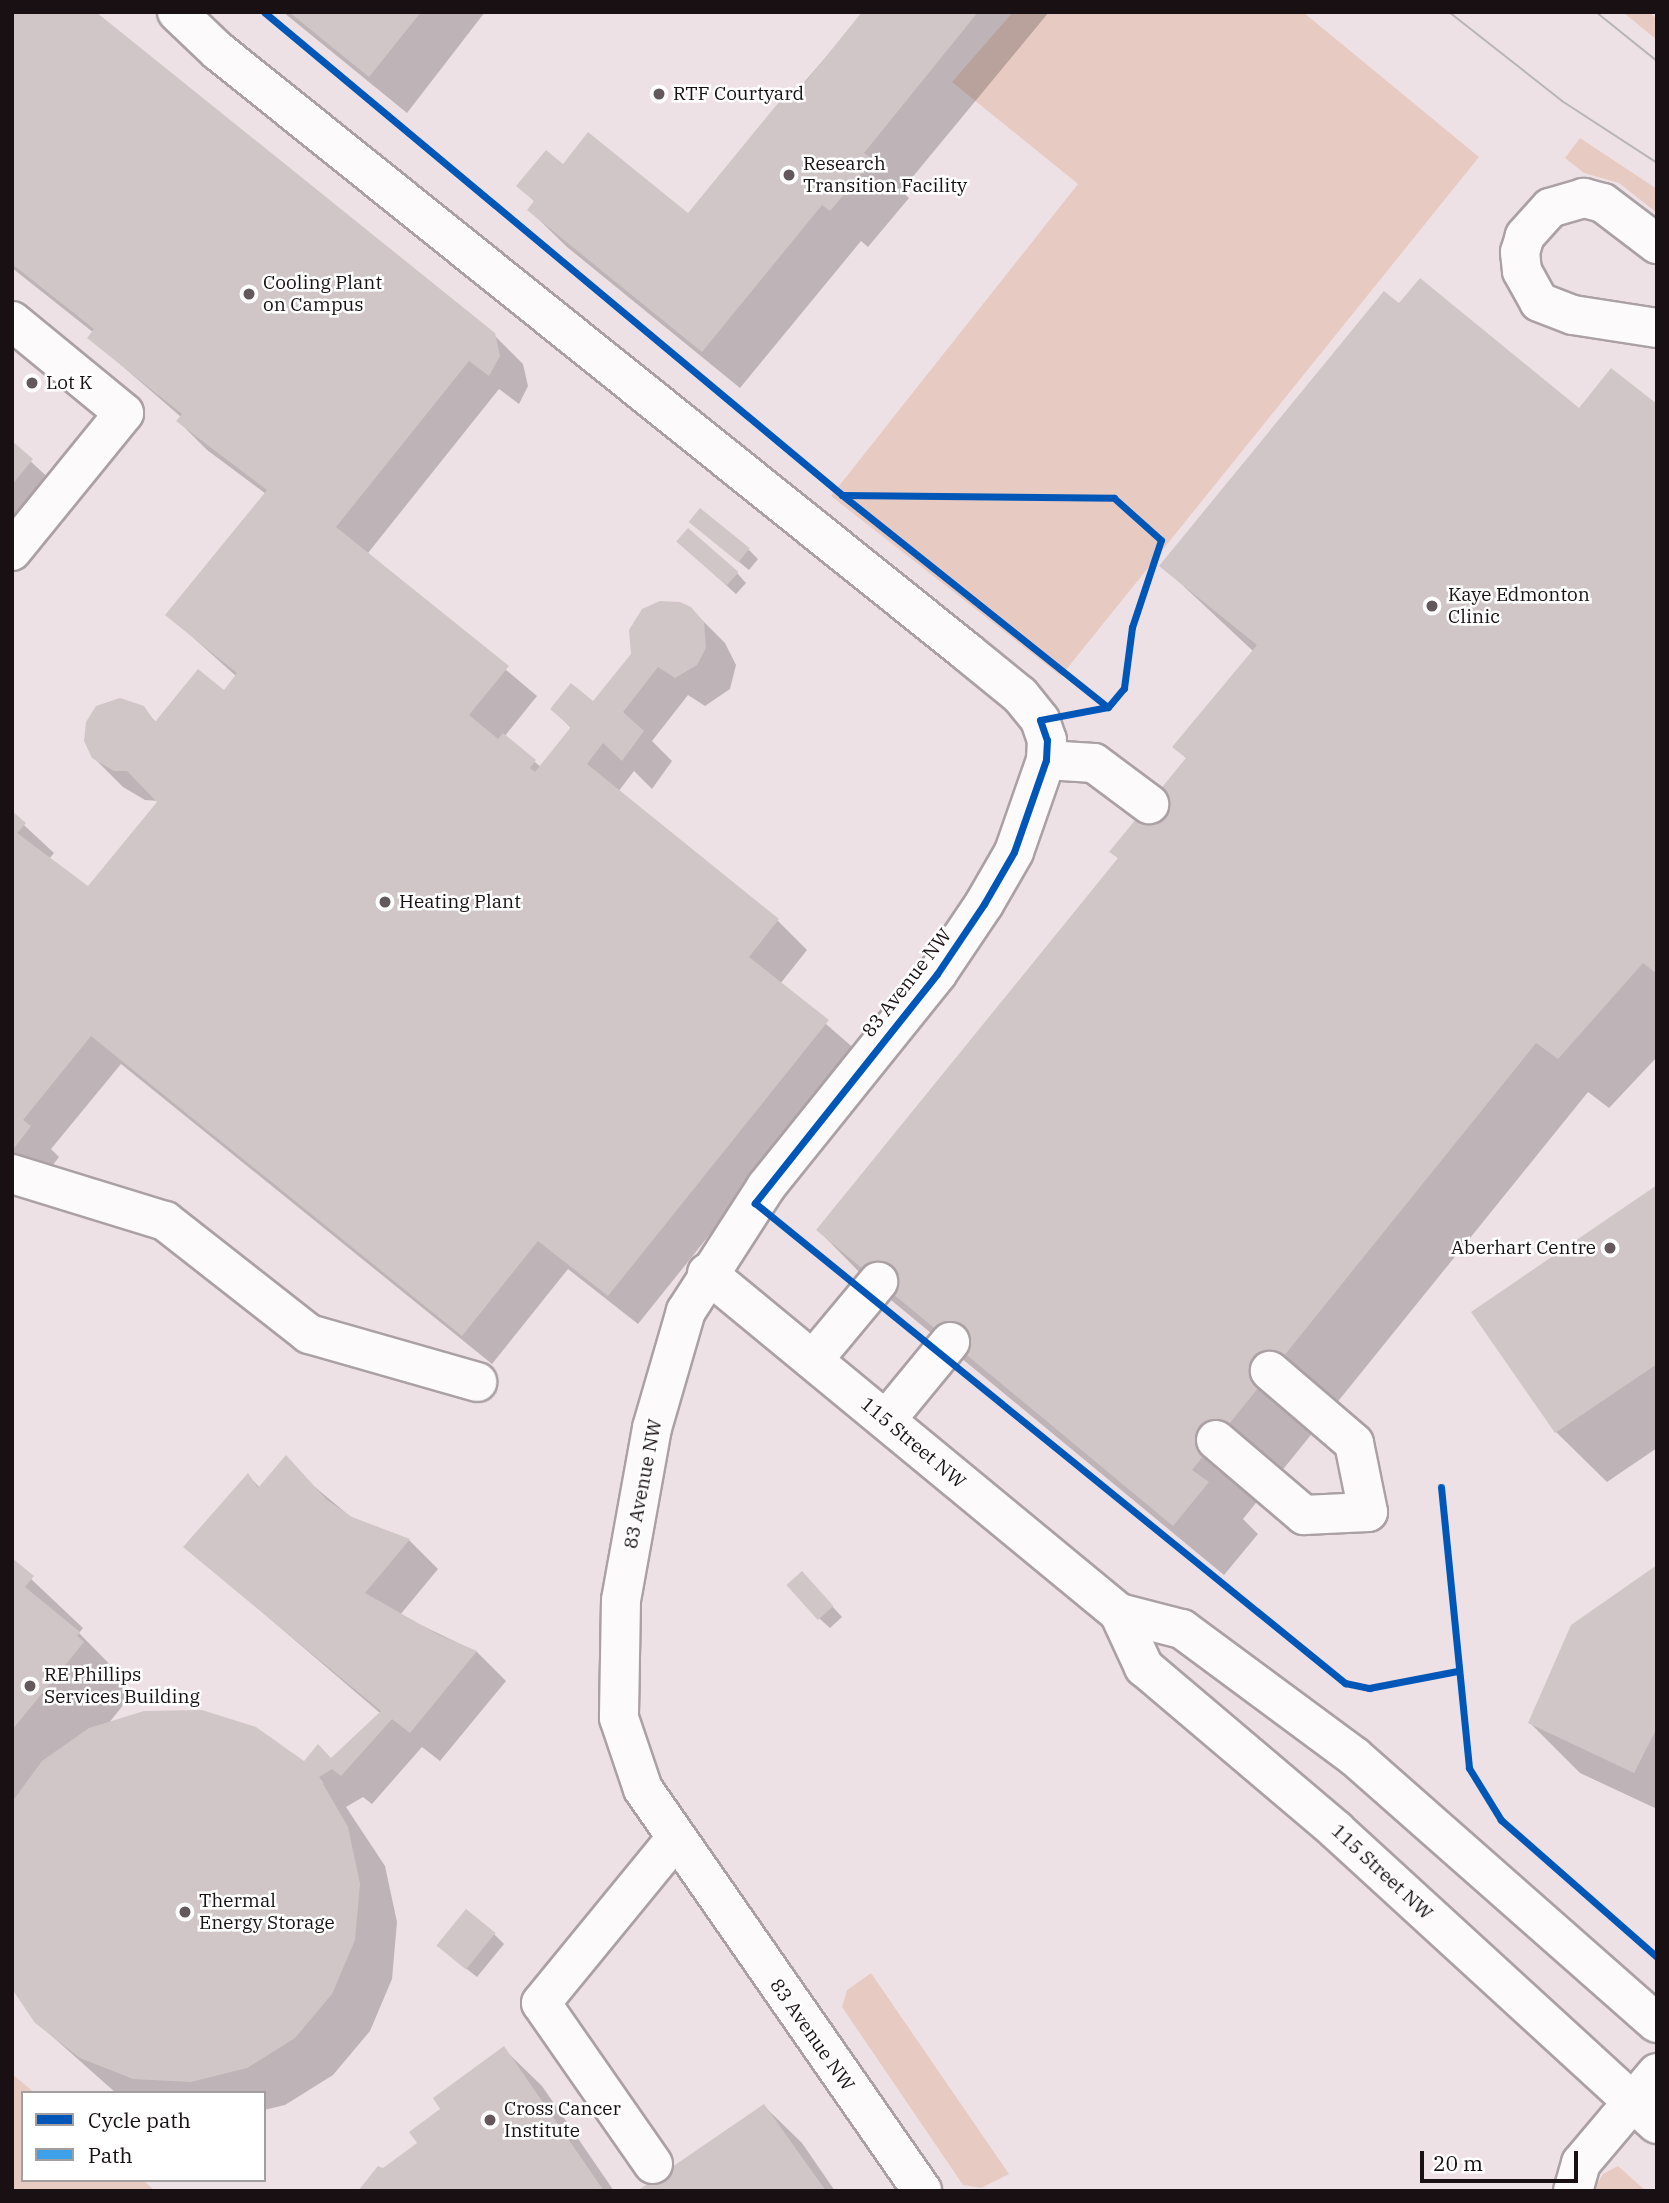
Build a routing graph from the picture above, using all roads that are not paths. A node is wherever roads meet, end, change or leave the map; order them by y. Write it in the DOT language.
graph roads {
  1 [pos="177,12"];
  2 [pos="1657,244"];
  3 [pos="12,321"];
  4 [pos="1657,328"];
  5 [pos="12,551"];
  6 [pos="1046,760"];
  7 [pos="1149,804"];
  8 [pos="12,1174"];
  9 [pos="707,1273"];
  10 [pos="878,1282"];
  11 [pos="950,1342"];
  12 [pos="813,1360"];
  13 [pos="1270,1371"];
  14 [pos="477,1382"];
  15 [pos="886,1420"];
  16 [pos="1216,1440"];
  17 [pos="1119,1613"];
  18 [pos="675,1839"];
  19 [pos="1657,2024"];
  20 [pos="1657,2073"];
  21 [pos="1644,2113"];
  22 [pos="653,2164"];
  23 [pos="922,2191"];
  24 [pos="1573,2191"];
  1 -- 6 [label="street"];
  2 -- 4 [label="street"];
  3 -- 5 [label="street"];
  6 -- 7 [label="street"];
  6 -- 9 [label="street, 83 Avenue NW"];
  8 -- 14 [label="street"];
  9 -- 12 [label="street, 115 Street NW"];
  9 -- 18 [label="street, 83 Avenue NW"];
  10 -- 12 [label="street"];
  11 -- 15 [label="street"];
  12 -- 15 [label="street, 115 Street NW"];
  13 -- 16 [label="street"];
  15 -- 17 [label="street, 115 Street NW"];
  17 -- 19 [label="street, 115 Street NW"];
  17 -- 21 [label="street, 115 Street NW"];
  18 -- 22 [label="street"];
  18 -- 23 [label="street, 83 Avenue NW"];
  20 -- 21 [label="street"];
  21 -- 24 [label="street"];
}
